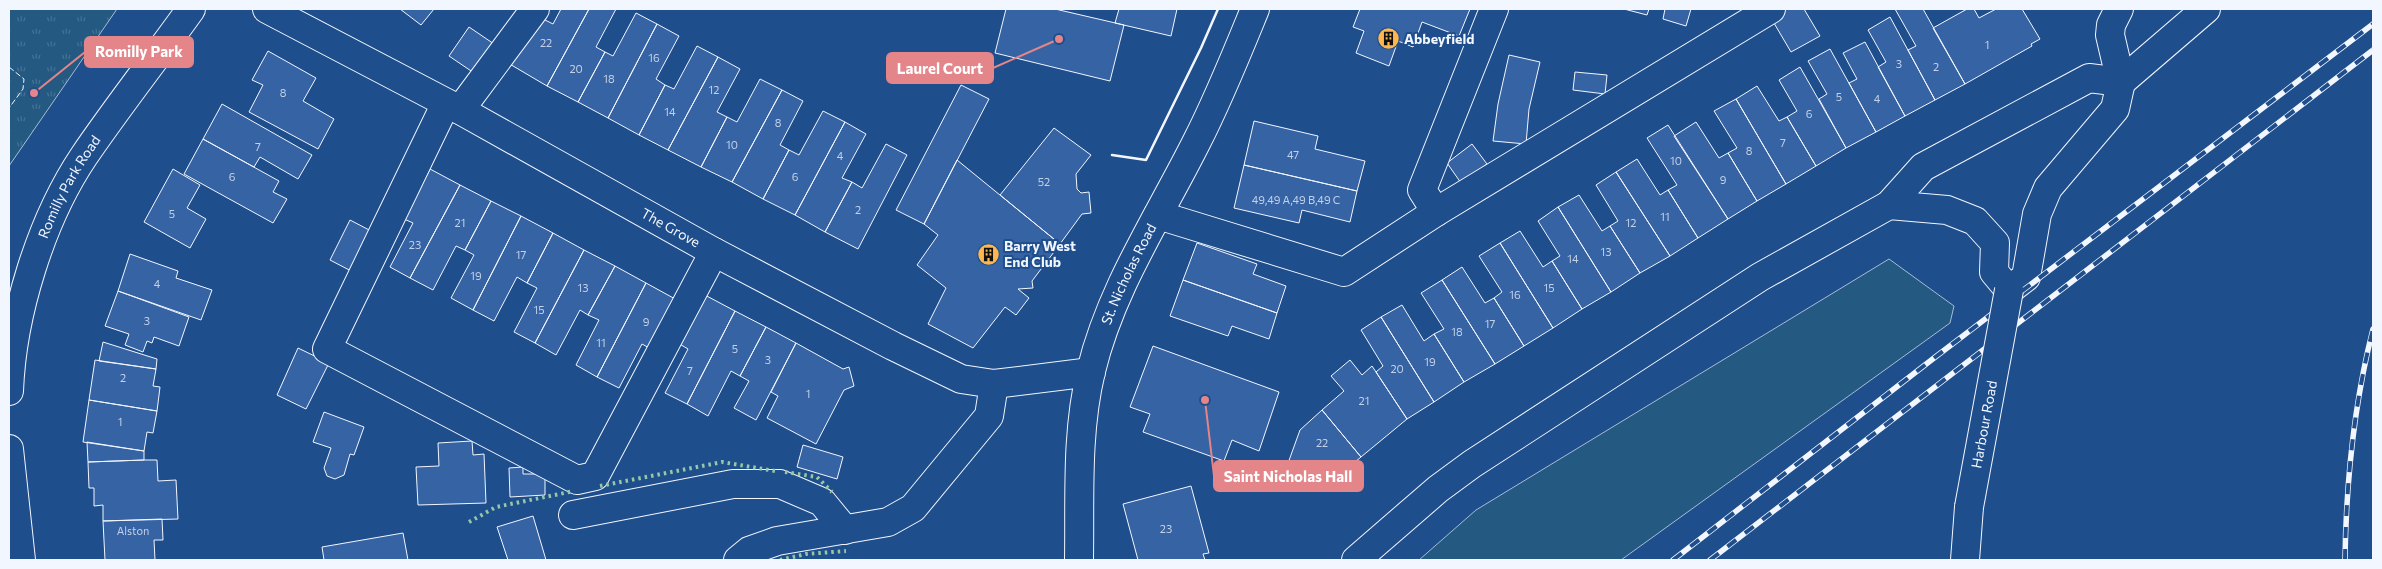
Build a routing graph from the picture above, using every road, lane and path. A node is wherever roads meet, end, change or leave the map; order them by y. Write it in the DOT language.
graph roads {
  1 [pos="191,9"];
  2 [pos="267,9"];
  3 [pos="535,9"];
  4 [pos="1255,9"];
  5 [pos="1494,9"];
  6 [pos="1771,9"];
  7 [pos="2119,9"];
  8 [pos="2206,9"];
  9 [pos="2122,82"];
  10 [pos="453,106"];
  11 [pos="1889,206"];
  12 [pos="1436,212"];
  13 [pos="1158,215"];
  14 [pos="714,252"];
  15 [pos="2009,290"];
  16 [pos="1091,372"];
  17 [pos="994,384"];
  18 [pos="9,391"];
  19 [pos="9,449"];
  20 [pos="573,515"];
  21 [pos="845,530"];
  22 [pos="21,560"];
  23 [pos="738,560"];
  24 [pos="1079,560"];
  25 [pos="1356,560"];
  26 [pos="1965,560"];
  1 -- 18 [label="main road, Romilly Park Road"];
  2 -- 10 [label="main road, The Grove"];
  3 -- 10 [label="main road"];
  4 -- 13 [label="main road, St. Nicholas Road"];
  5 -- 12 [label="main road"];
  6 -- 12 [label="main road"];
  7 -- 9 [label="main road"];
  8 -- 9 [label="main road"];
  9 -- 11 [label="main road"];
  9 -- 15 [label="main road"];
  10 -- 14 [label="main road, The Grove"];
  10 -- 14 [label="main road"];
  11 -- 15 [label="main road"];
  11 -- 25 [label="main road"];
  12 -- 13 [label="main road"];
  13 -- 16 [label="main road, St. Nicholas Road"];
  14 -- 17 [label="main road, The Grove"];
  15 -- 26 [label="main road, Harbour Road, bridge"];
  16 -- 17 [label="main road, The Grove"];
  16 -- 24 [label="main road, St. Nicholas Road"];
  17 -- 21 [label="main road"];
  19 -- 22 [label="main road"];
  20 -- 21 [label="main road"];
  21 -- 23 [label="main road"];
}
